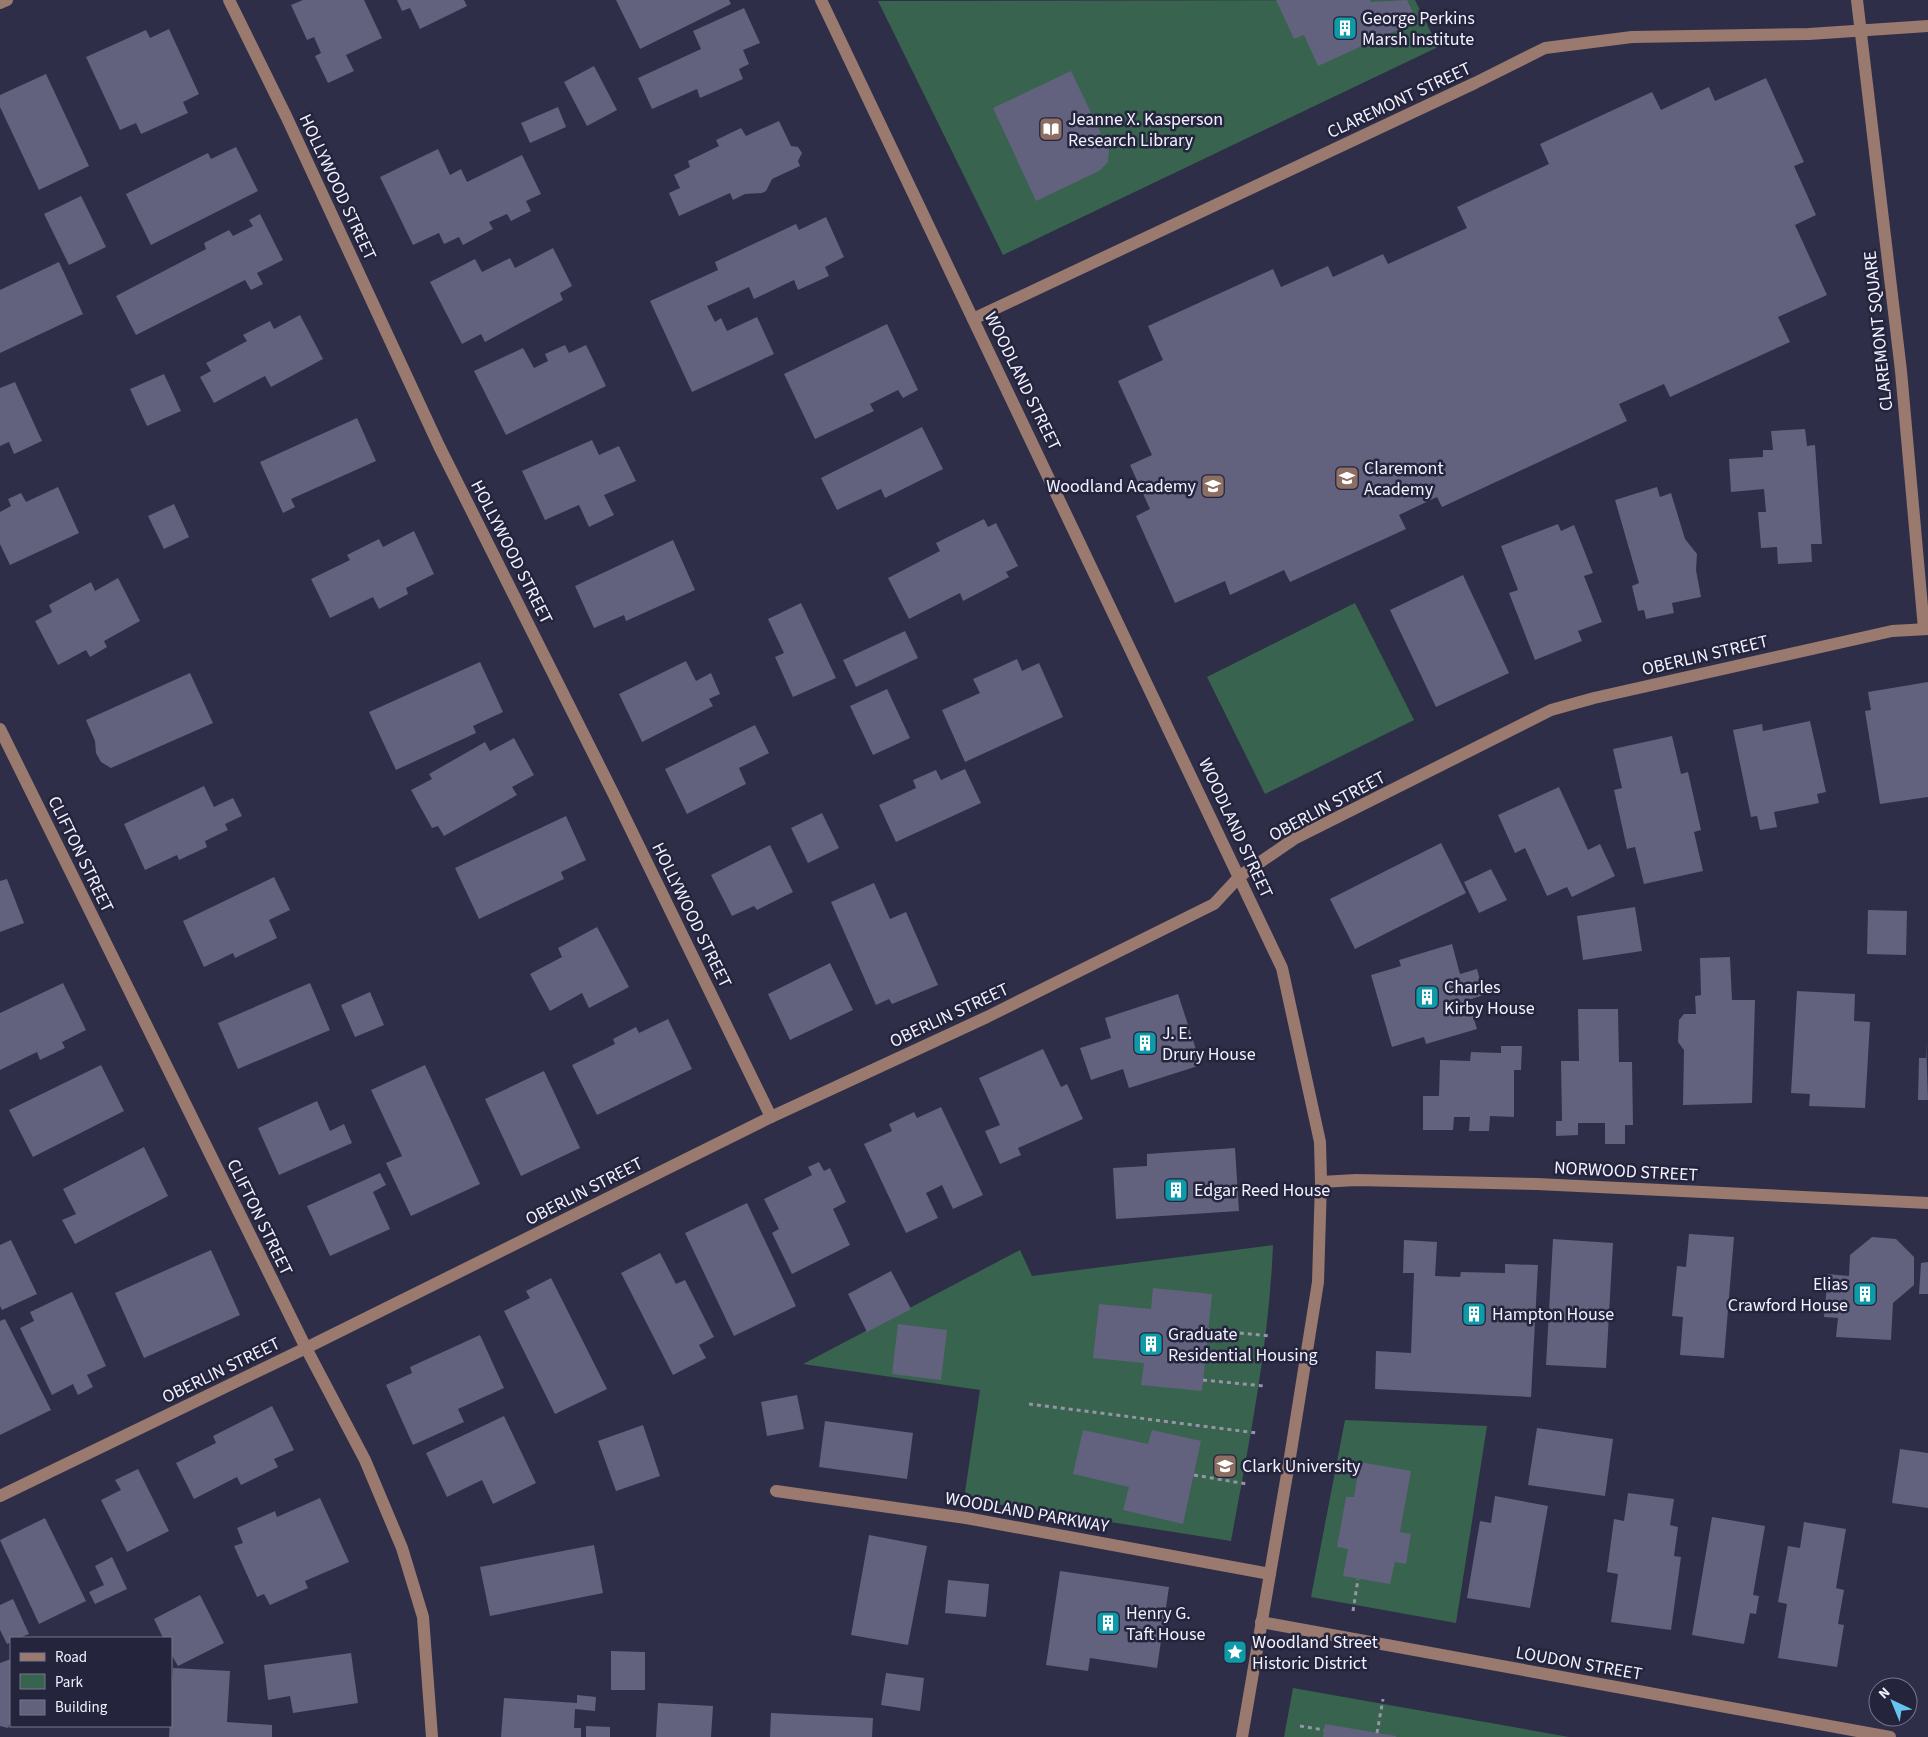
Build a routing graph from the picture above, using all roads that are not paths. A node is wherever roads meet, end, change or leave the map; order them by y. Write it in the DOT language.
graph roads {
  1 [pos="7,0"];
  2 [pos="229,0"];
  3 [pos="821,0"];
  4 [pos="1857,0"];
  5 [pos="0,3"];
  6 [pos="1928,26"];
  7 [pos="1860,30"];
  8 [pos="973,319"];
  9 [pos="1926,629"];
  10 [pos="0,729"];
  11 [pos="1240,876"];
  12 [pos="771,1117"];
  13 [pos="1321,1182"];
  14 [pos="1928,1204"];
  15 [pos="306,1348"];
  16 [pos="776,1491"];
  17 [pos="0,1496"];
  18 [pos="1270,1574"];
  19 [pos="1261,1622"];
  20 [pos="432,1737"];
  21 [pos="1242,1737"];
  22 [pos="1890,1737"];
  1 -- 5 [label="street"];
  2 -- 12 [label="street, HOLLYWOOD STREET"];
  3 -- 8 [label="street, WOODLAND STREET"];
  4 -- 7 [label="street, CLAREMONT SQUARE"];
  6 -- 7 [label="street, CLAREMONT STREET"];
  7 -- 8 [label="street, CLAREMONT STREET"];
  7 -- 9 [label="street, CLAREMONT SQUARE"];
  8 -- 11 [label="street, WOODLAND STREET"];
  9 -- 11 [label="street, OBERLIN STREET"];
  10 -- 15 [label="street, CLIFTON STREET"];
  11 -- 12 [label="street, OBERLIN STREET"];
  11 -- 13 [label="street, WOODLAND STREET"];
  12 -- 15 [label="street, OBERLIN STREET"];
  13 -- 14 [label="street, NORWOOD STREET"];
  13 -- 18 [label="street, WOODLAND STREET"];
  15 -- 17 [label="street, OBERLIN STREET"];
  15 -- 20 [label="street, CLIFTON STREET"];
  16 -- 18 [label="street, WOODLAND PARKWAY"];
  18 -- 19 [label="street, WOODLAND STREET"];
  19 -- 21 [label="street, WOODLAND STREET"];
  19 -- 22 [label="street, LOUDON STREET"];
}
